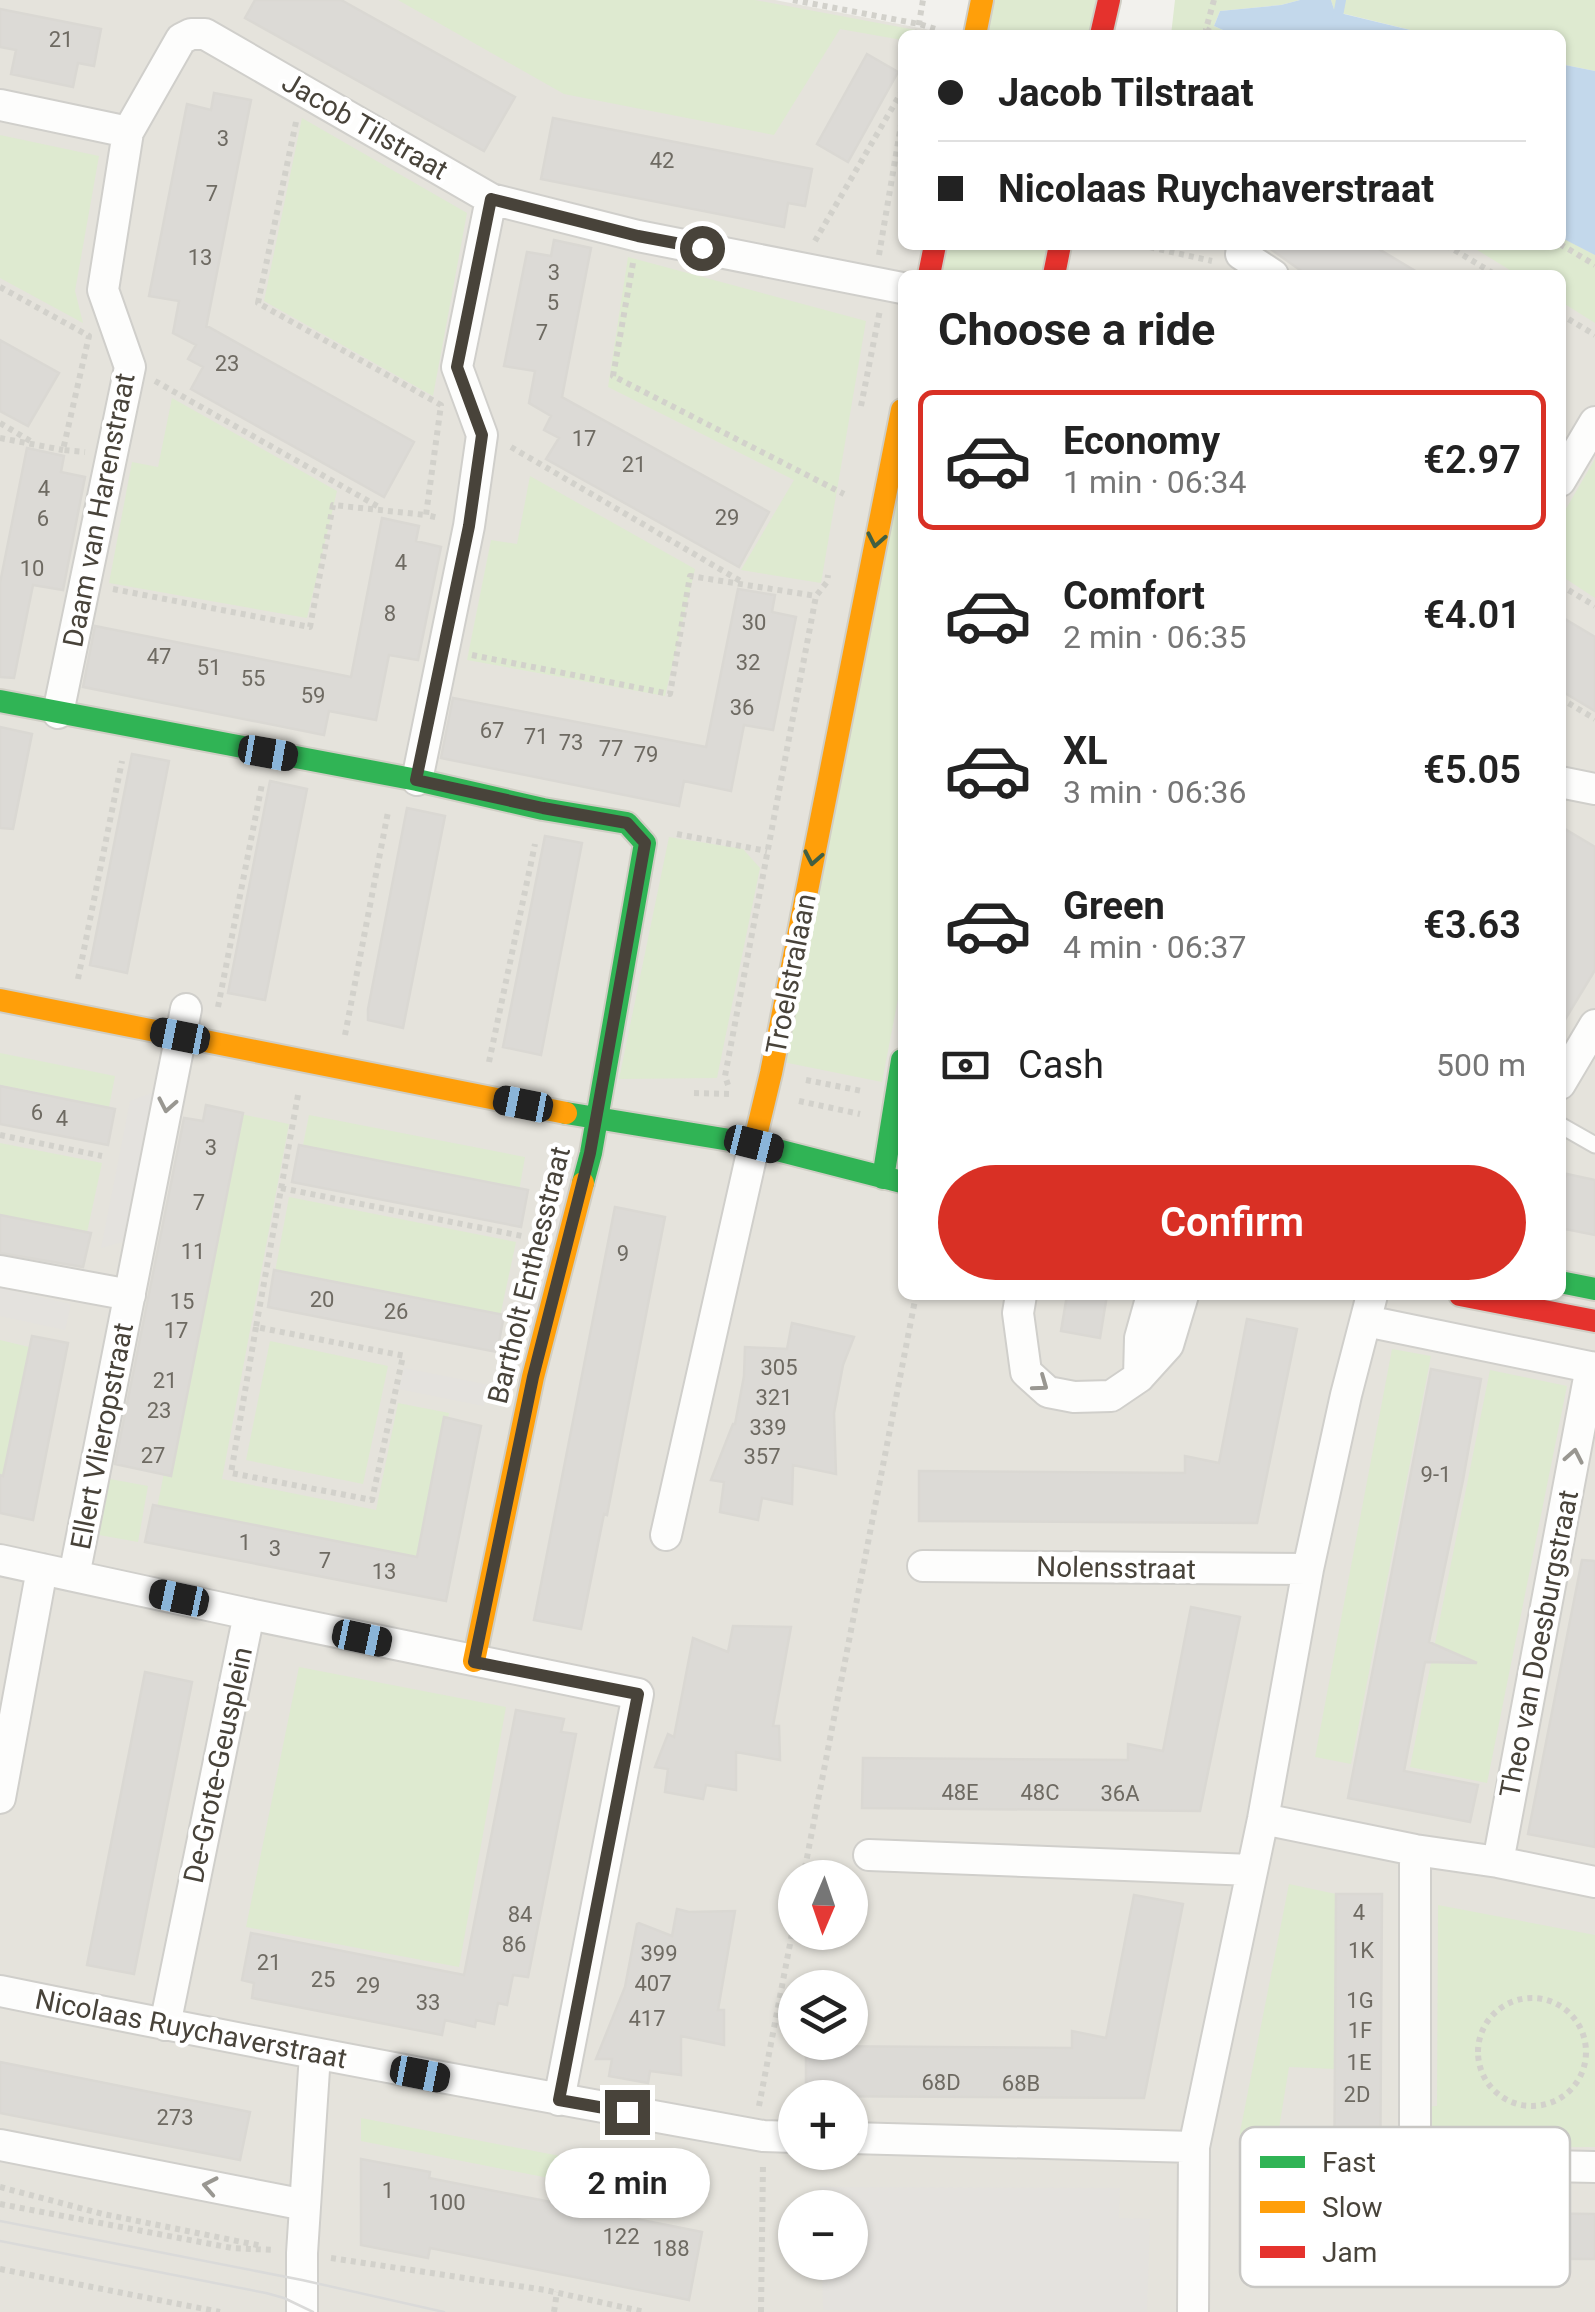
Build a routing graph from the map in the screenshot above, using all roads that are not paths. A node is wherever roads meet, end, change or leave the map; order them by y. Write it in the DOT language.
graph roads {
  1 [pos="982,0"];
  2 [pos="976,30"];
  3 [pos="0,106"];
  4 [pos="128,132"];
  5 [pos="491,199"];
  6 [pos="1244,250"];
  7 [pos="1267,270"];
  8 [pos="887,285"];
  9 [pos="1595,422"];
  10 [pos="898,430"];
  11 [pos="1566,471"];
  12 [pos="0,701"];
  13 [pos="58,713"];
  14 [pos="406,778"];
  15 [pos="1566,783"];
  16 [pos="1595,789"];
  17 [pos="0,1000"];
  18 [pos="194,1020"];
  19 [pos="1595,1025"];
  20 [pos="1566,1074"];
  21 [pos="898,1088"];
  22 [pos="596,1119"];
  23 [pos="1566,1128"];
  24 [pos="754,1144"];
  25 [pos="1595,1145"];
  26 [pos="895,1155"];
  27 [pos="892,1180"];
  28 [pos="0,1271"];
  29 [pos="1566,1283"];
  30 [pos="1595,1289"];
  31 [pos="130,1296"];
  32 [pos="1020,1300"];
  33 [pos="1151,1300"];
  34 [pos="1182,1300"];
  35 [pos="1486,1300"];
  36 [pos="1369,1308"];
  37 [pos="1595,1321"];
  38 [pos="1593,1367"];
  39 [pos="1139,1377"];
  40 [pos="666,1535"];
  41 [pos="0,1560"];
  42 [pos="923,1566"];
  43 [pos="42,1569"];
  44 [pos="1308,1570"];
  45 [pos="74,1576"];
  46 [pos="249,1614"];
  47 [pos="474,1662"];
  48 [pos="0,1798"];
  49 [pos="1262,1819"];
  50 [pos="1415,1850"];
  51 [pos="869,1855"];
  52 [pos="1498,1862"];
  53 [pos="1252,1870"];
  54 [pos="1595,1882"];
  55 [pos="0,1991"];
  56 [pos="164,2025"];
  57 [pos="315,2054"];
  58 [pos="559,2100"];
  59 [pos="1414,2127"];
  60 [pos="778,2136"];
  61 [pos="868,2138"];
  62 [pos="0,2145"];
  63 [pos="1194,2147"];
  64 [pos="1570,2166"];
  65 [pos="1595,2167"];
  66 [pos="305,2205"];
  67 [pos="302,2312"];
  68 [pos="1193,2312"];
  1 -- 2 [label="street"];
  3 -- 4 [label="street"];
  4 -- 5 [label="street, Jacob Tilstraat"];
  4 -- 13 [label="street, Daam van Harenstraat"];
  5 -- 8 [label="street, Jacob Tilstraat"];
  5 -- 14 [label="street"];
  6 -- 7 [label="street"];
  9 -- 11 [label="street"];
  10 -- 24 [label="street, Troelstralaan, one-way"];
  12 -- 13 [label="street"];
  13 -- 14 [label="street"];
  14 -- 22 [label="street, Bartholt Enthesstraat"];
  15 -- 16 [label="street"];
  17 -- 18 [label="street"];
  18 -- 22 [label="street"];
  18 -- 31 [label="street, Ellert Vlieropstraat, one-way"];
  19 -- 20 [label="street"];
  21 -- 26 [label="street"];
  22 -- 24 [label="street"];
  22 -- 47 [label="street, Bartholt Enthesstraat"];
  23 -- 25 [label="lane"];
  24 -- 26 [label="street"];
  24 -- 27 [label="street"];
  24 -- 40 [label="street, Troelstralaan"];
  26 -- 27 [label="street"];
  28 -- 31 [label="street, Ellert Vlieropstraat"];
  29 -- 30 [label="street"];
  31 -- 45 [label="street, Ellert Vlieropstraat"];
  32 -- 39 [label="street, one-way"];
  33 -- 39 [label="street"];
  34 -- 39 [label="street"];
  35 -- 37 [label="street"];
  36 -- 38 [label="street"];
  36 -- 44 [label="street"];
  52 -- 38 [label="street, Theo van Doesburgstraat, one-way"];
  41 -- 43 [label="street"];
  42 -- 44 [label="street, Nolensstraat"];
  43 -- 45 [label="street"];
  43 -- 48 [label="street"];
  44 -- 49 [label="street"];
  45 -- 46 [label="street"];
  46 -- 47 [label="street, De-Grote-Geusplein"];
  46 -- 56 [label="street, De-Grote-Geusplein"];
  47 -- 58 [label="street, De-Grote-Geusplein"];
  49 -- 50 [label="street"];
  49 -- 53 [label="street"];
  50 -- 52 [label="street"];
  50 -- 59 [label="street"];
  51 -- 53 [label="street"];
  52 -- 54 [label="street"];
  53 -- 63 [label="street"];
  55 -- 56 [label="street, Nicolaas Ruychaverstraat"];
  56 -- 57 [label="street, Nicolaas Ruychaverstraat"];
  57 -- 58 [label="street, Nicolaas Ruychaverstraat"];
  57 -- 66 [label="street"];
  58 -- 60 [label="street, Nicolaas Ruychaverstraat"];
  61 -- 63 [label="street"];
  66 -- 62 [label="street, one-way"];
  63 -- 68 [label="street"];
  64 -- 65 [label="street"];
  66 -- 67 [label="street"];
}
